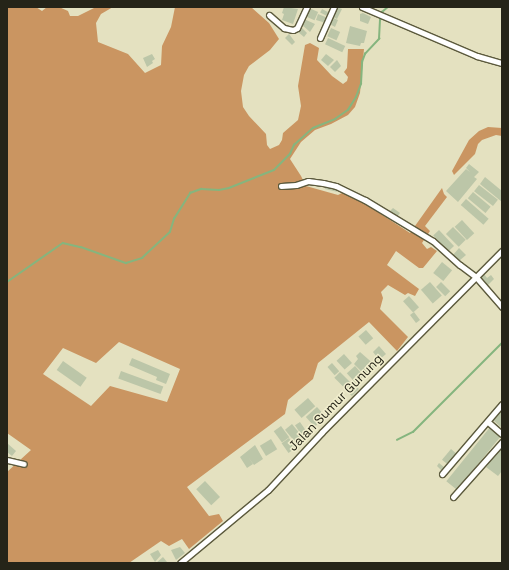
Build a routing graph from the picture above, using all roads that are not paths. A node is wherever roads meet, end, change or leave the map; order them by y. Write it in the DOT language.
graph roads {
  1 [pos="307,7"];
  2 [pos="334,7"];
  3 [pos="362,7"];
  4 [pos="269,15"];
  5 [pos="320,38"];
  6 [pos="502,63"];
  7 [pos="281,186"];
  8 [pos="502,251"];
  9 [pos="476,277"];
  10 [pos="502,307"];
  11 [pos="502,404"];
  12 [pos="488,422"];
  13 [pos="502,434"];
  14 [pos="502,442"];
  15 [pos="7,460"];
  16 [pos="24,464"];
  17 [pos="442,474"];
  18 [pos="453,497"];
  19 [pos="180,563"];
  1 -- 4 [label="street"];
  2 -- 5 [label="street"];
  3 -- 6 [label="street"];
  7 -- 9 [label="street"];
  8 -- 9 [label="street, Jalan Sumur Gunung"];
  9 -- 10 [label="street"];
  9 -- 19 [label="street, Jalan Sumur Gunung"];
  11 -- 12 [label="street"];
  12 -- 13 [label="street"];
  12 -- 17 [label="street"];
  14 -- 18 [label="street"];
  15 -- 16 [label="street"];
}
